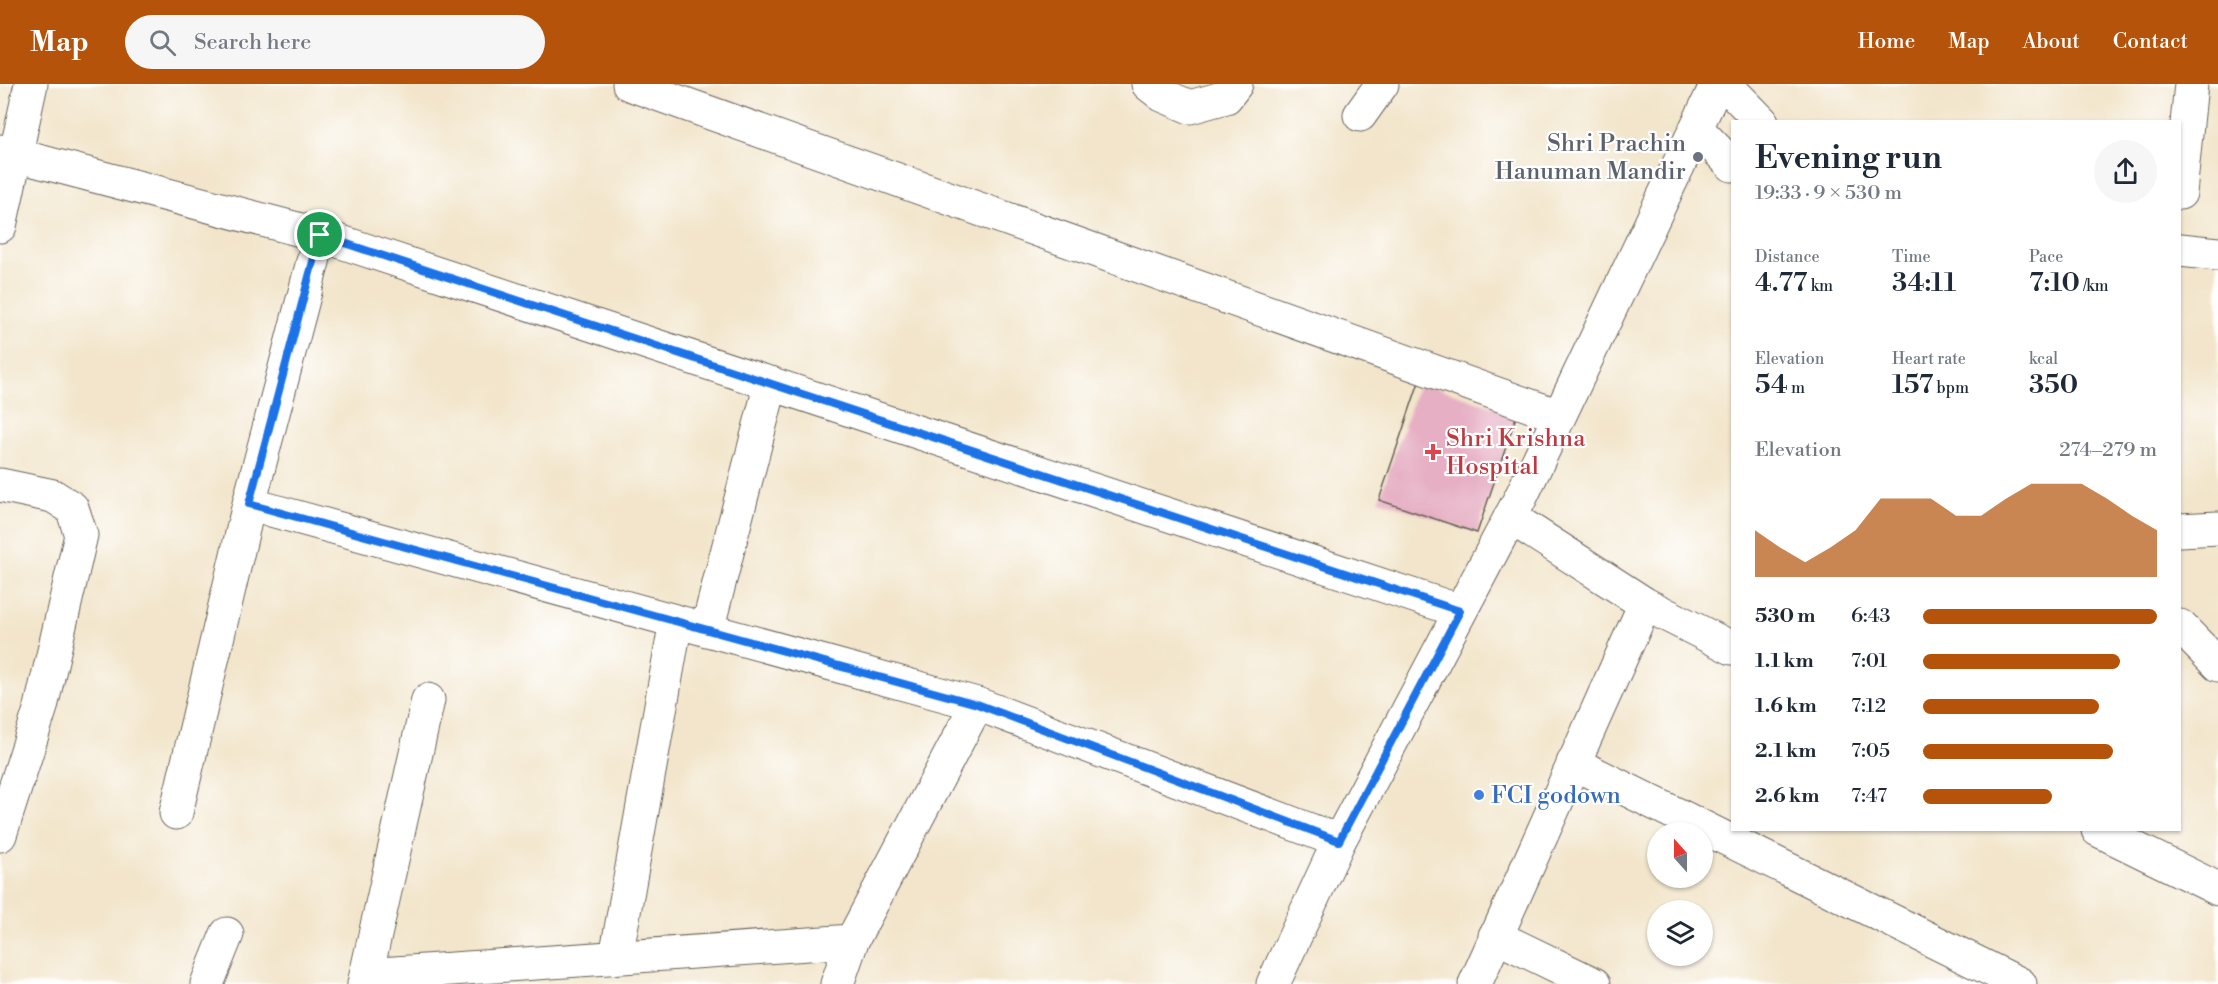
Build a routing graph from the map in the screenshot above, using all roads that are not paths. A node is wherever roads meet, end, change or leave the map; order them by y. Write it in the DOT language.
graph roads {
  1 [pos="31,84"];
  2 [pos="629,84"];
  3 [pos="1148,84"];
  4 [pos="1236,84"];
  5 [pos="1382,84"];
  6 [pos="1717,84"];
  7 [pos="1725,84"];
  8 [pos="2191,84"];
  9 [pos="1360,115"];
  10 [pos="1760,120"];
  11 [pos="1696,128"];
  12 [pos="7,152"];
  13 [pos="1731,164"];
  14 [pos="2181,183"];
  15 [pos="0,226"];
  16 [pos="320,235"];
  17 [pos="2181,250"];
  18 [pos="2218,254"];
  19 [pos="771,384"];
  20 [pos="1559,416"];
  21 [pos="0,485"];
  22 [pos="249,504"];
  23 [pos="1510,517"];
  24 [pos="2218,528"];
  25 [pos="2181,530"];
  26 [pos="1645,604"];
  27 [pos="1460,611"];
  28 [pos="676,621"];
  29 [pos="2181,627"];
  30 [pos="707,630"];
  31 [pos="1731,647"];
  32 [pos="2218,665"];
  33 [pos="428,700"];
  34 [pos="977,704"];
  35 [pos="1573,764"];
  36 [pos="176,813"];
  37 [pos="2100,831"];
  38 [pos="0,836"];
  39 [pos="1339,841"];
  40 [pos="2218,889"];
  41 [pos="227,934"];
  42 [pos="1495,936"];
  43 [pos="852,941"];
  44 [pos="616,957"];
  45 [pos="365,980"];
  46 [pos="207,984"];
  47 [pos="837,984"];
  48 [pos="1273,984"];
  49 [pos="1475,984"];
  50 [pos="1594,984"];
  51 [pos="2020,984"];
  1 -- 12 [label="street"];
  2 -- 20 [label="street"];
  3 -- 4 [label="street"];
  5 -- 9 [label="street"];
  6 -- 11 [label="street"];
  7 -- 10 [label="street"];
  8 -- 14 [label="street"];
  11 -- 13 [label="street"];
  11 -- 20 [label="street"];
  12 -- 15 [label="street"];
  12 -- 16 [label="street"];
  16 -- 19 [label="street"];
  16 -- 22 [label="street"];
  17 -- 18 [label="street"];
  19 -- 27 [label="street"];
  19 -- 30 [label="street"];
  20 -- 23 [label="street"];
  21 -- 38 [label="street"];
  22 -- 28 [label="street"];
  22 -- 36 [label="street"];
  23 -- 26 [label="street"];
  23 -- 27 [label="street"];
  24 -- 25 [label="street"];
  26 -- 31 [label="street"];
  26 -- 35 [label="street"];
  27 -- 39 [label="street"];
  28 -- 30 [label="street"];
  28 -- 44 [label="street"];
  29 -- 32 [label="street"];
  30 -- 34 [label="street"];
  33 -- 45 [label="street"];
  34 -- 39 [label="street"];
  34 -- 43 [label="street"];
  35 -- 42 [label="street"];
  35 -- 51 [label="street"];
  37 -- 40 [label="street"];
  39 -- 48 [label="street"];
  41 -- 46 [label="street"];
  42 -- 49 [label="street"];
  42 -- 50 [label="street"];
  43 -- 44 [label="street"];
  43 -- 47 [label="street"];
  44 -- 45 [label="street"];
}
